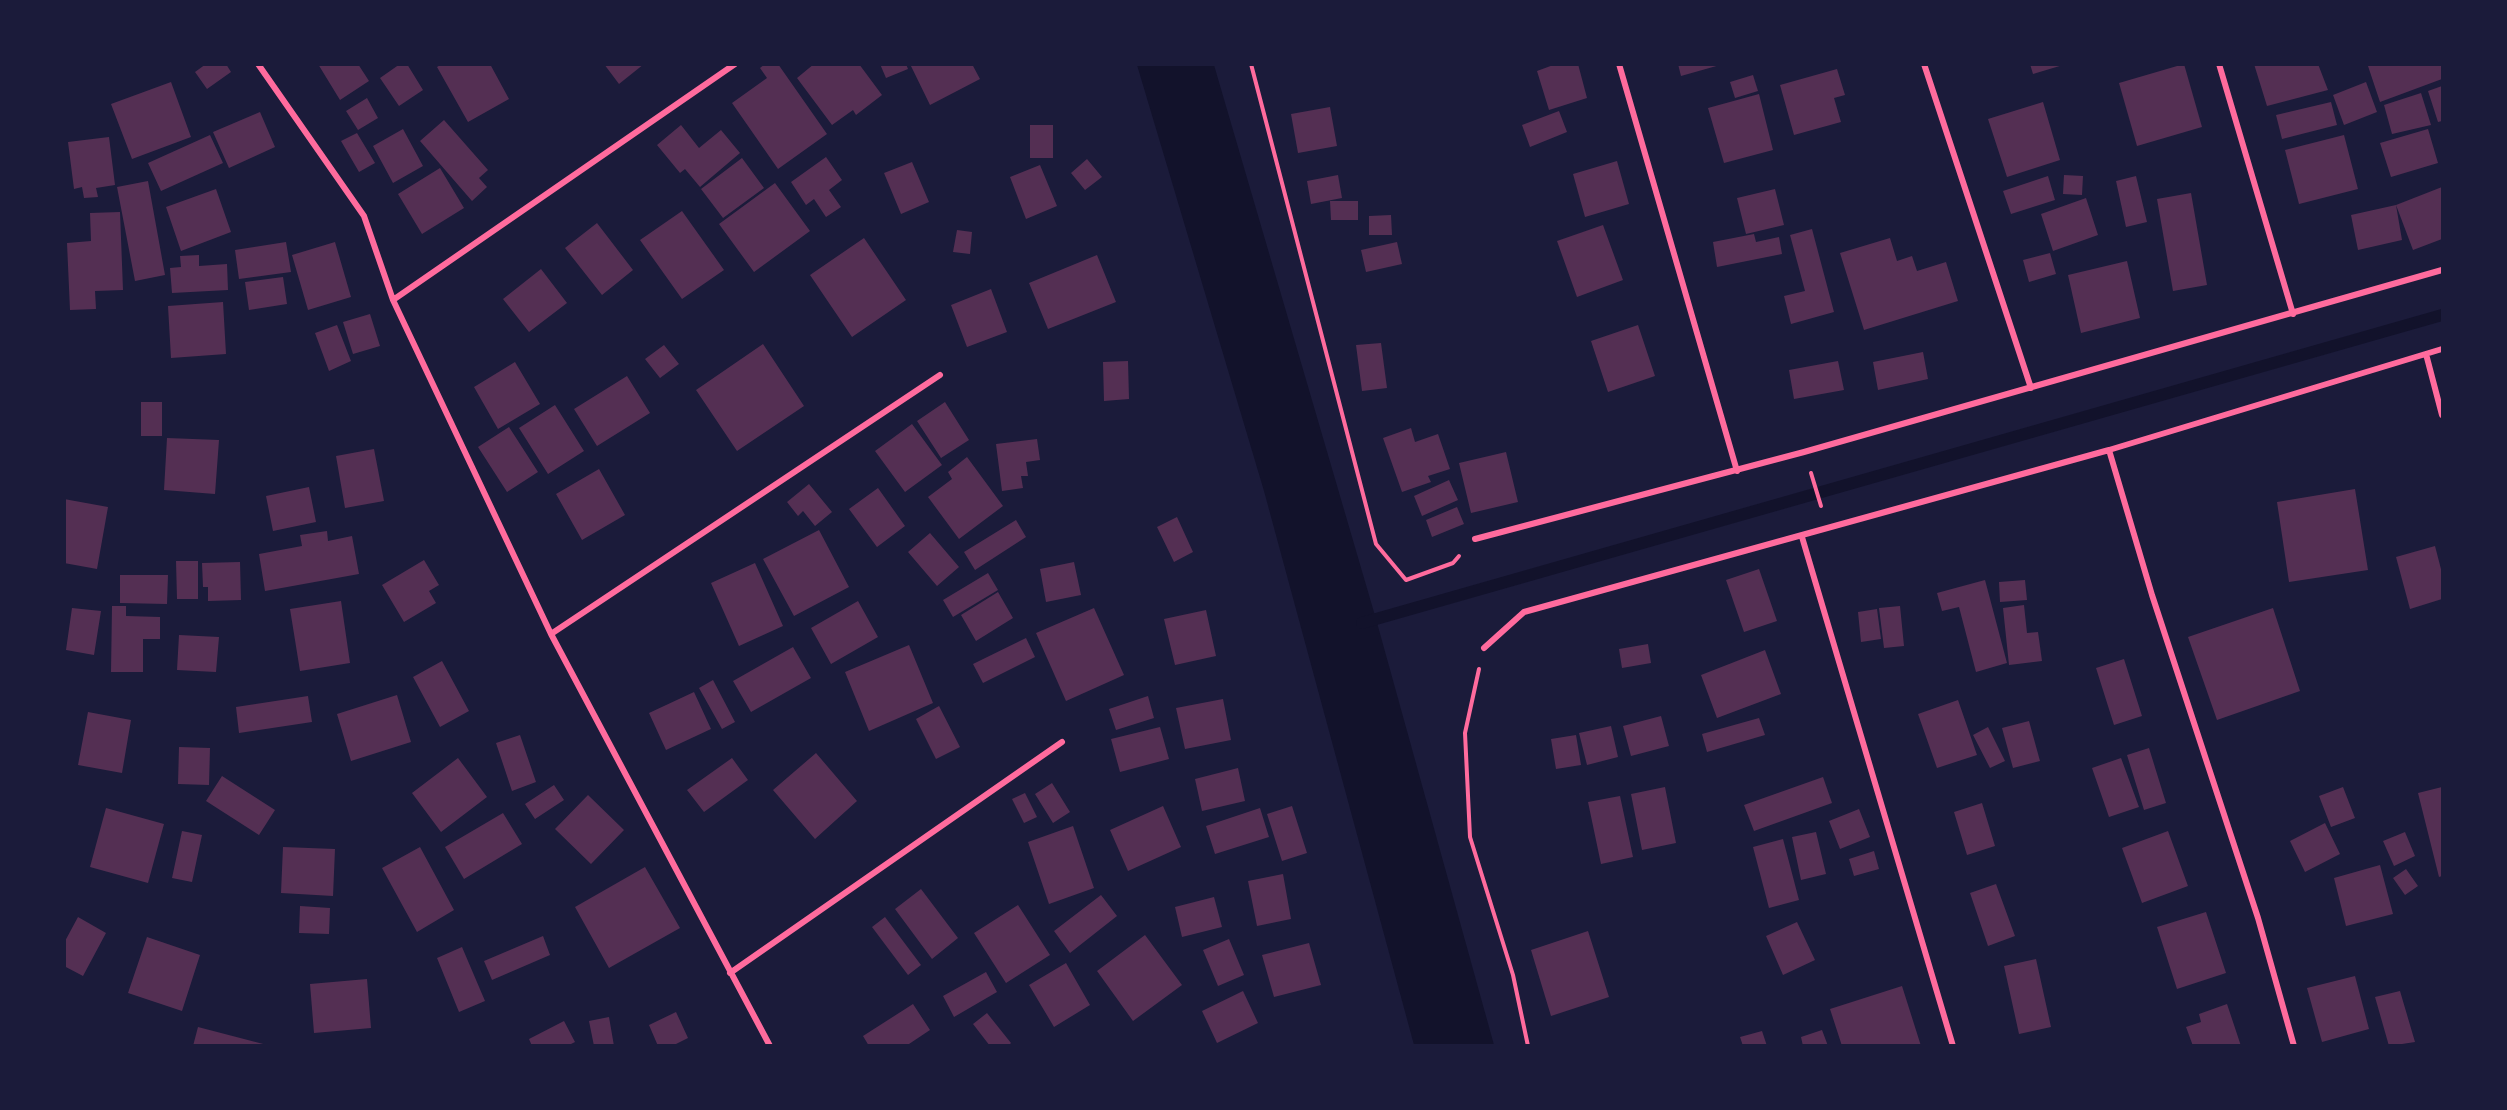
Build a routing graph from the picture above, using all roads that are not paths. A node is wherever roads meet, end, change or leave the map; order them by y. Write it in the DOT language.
graph roads {
  1 [pos="258,64"];
  2 [pos="735,64"];
  3 [pos="1619,64"];
  4 [pos="1924,64"];
  5 [pos="2219,64"];
  6 [pos="2442,270"];
  7 [pos="393,300"];
  8 [pos="2293,314"];
  9 [pos="2442,349"];
  10 [pos="2426,354"];
  11 [pos="940,375"];
  12 [pos="2031,388"];
  13 [pos="2442,415"];
  14 [pos="2109,450"];
  15 [pos="1737,471"];
  16 [pos="1802,537"];
  17 [pos="1475,539"];
  18 [pos="551,634"];
  19 [pos="1484,648"];
  20 [pos="1062,742"];
  21 [pos="730,973"];
  22 [pos="770,1046"];
  23 [pos="1953,1046"];
  24 [pos="2294,1046"];
  1 -- 7 [label="street"];
  2 -- 7 [label="street"];
  3 -- 15 [label="street"];
  4 -- 12 [label="street"];
  5 -- 8 [label="street"];
  6 -- 8 [label="street"];
  7 -- 18 [label="street"];
  8 -- 12 [label="street"];
  9 -- 10 [label="street"];
  10 -- 13 [label="street"];
  10 -- 14 [label="street"];
  11 -- 18 [label="street"];
  12 -- 15 [label="street"];
  14 -- 16 [label="street"];
  14 -- 24 [label="street"];
  15 -- 17 [label="street"];
  16 -- 19 [label="street"];
  16 -- 23 [label="street"];
  18 -- 21 [label="street"];
  20 -- 21 [label="street"];
  21 -- 22 [label="street"];
}
